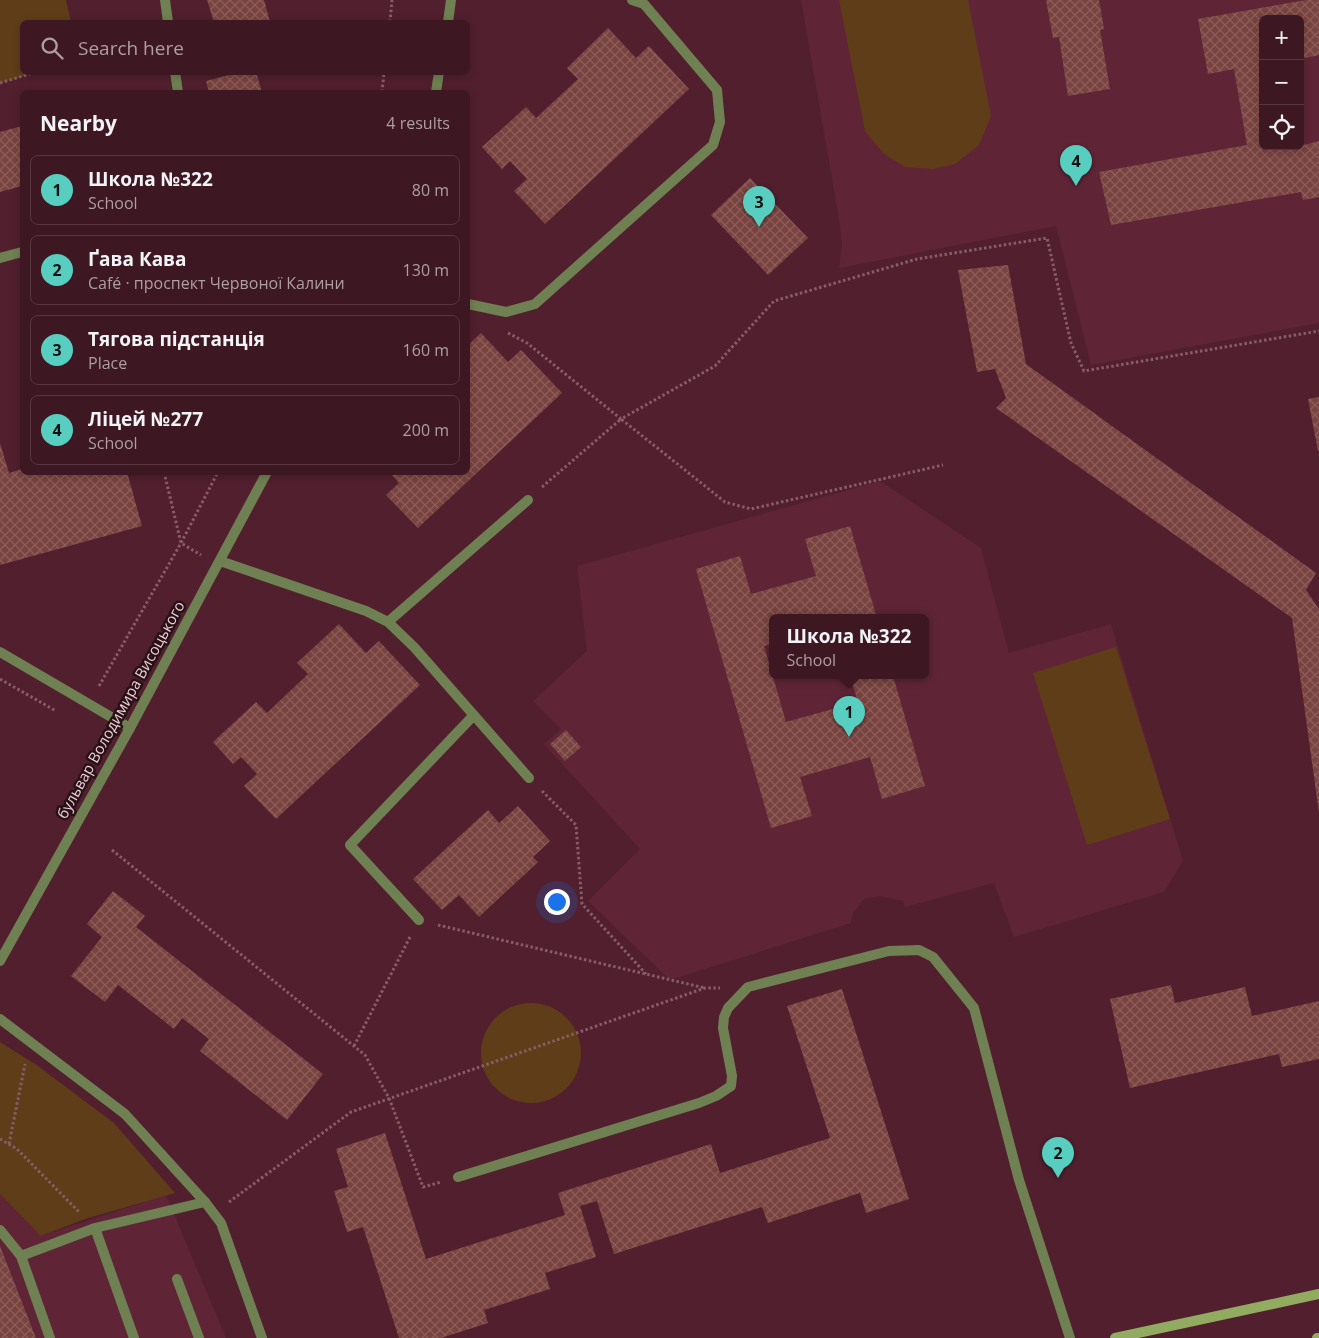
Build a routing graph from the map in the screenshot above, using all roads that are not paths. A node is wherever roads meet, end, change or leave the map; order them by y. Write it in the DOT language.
graph roads {
  1 [pos="165,0"];
  2 [pos="451,0"];
  3 [pos="632,0"];
  4 [pos="168,20"];
  5 [pos="448,20"];
  6 [pos="175,75"];
  7 [pos="439,75"];
  8 [pos="178,90"];
  9 [pos="436,90"];
  10 [pos="20,253"];
  11 [pos="0,258"];
  12 [pos="470,304"];
  13 [pos="265,475"];
  14 [pos="528,500"];
  15 [pos="220,561"];
  16 [pos="388,622"];
  17 [pos="0,652"];
  18 [pos="474,715"];
  19 [pos="130,728"];
  20 [pos="530,778"];
  21 [pos="419,920"];
  22 [pos="0,961"];
  23 [pos="0,1019"];
  24 [pos="458,1177"];
  25 [pos="205,1202"];
  26 [pos="95,1228"];
  27 [pos="0,1230"];
  28 [pos="21,1256"];
  29 [pos="177,1279"];
  30 [pos="1319,1294"];
  31 [pos="50,1338"];
  32 [pos="134,1338"];
  33 [pos="200,1338"];
  34 [pos="262,1338"];
  35 [pos="1070,1338"];
  36 [pos="1115,1338"];
  1 -- 4 [label="street"];
  2 -- 5 [label="street"];
  3 -- 12 [label="street"];
  6 -- 8 [label="street"];
  7 -- 9 [label="street"];
  10 -- 11 [label="street"];
  13 -- 15 [label="street, бульвар Володимира Висоцького"];
  14 -- 16 [label="street"];
  15 -- 16 [label="street"];
  15 -- 19 [label="street, бульвар Володимира Висоцького"];
  16 -- 18 [label="street"];
  17 -- 19 [label="street"];
  18 -- 20 [label="street"];
  18 -- 21 [label="street"];
  19 -- 22 [label="street, бульвар Володимира Висоцького"];
  23 -- 25 [label="street"];
  24 -- 35 [label="street"];
  25 -- 26 [label="street"];
  25 -- 34 [label="street"];
  26 -- 28 [label="street"];
  26 -- 32 [label="street"];
  27 -- 28 [label="street"];
  28 -- 31 [label="street"];
  29 -- 33 [label="street"];
  30 -- 36 [label="main road"];
}
